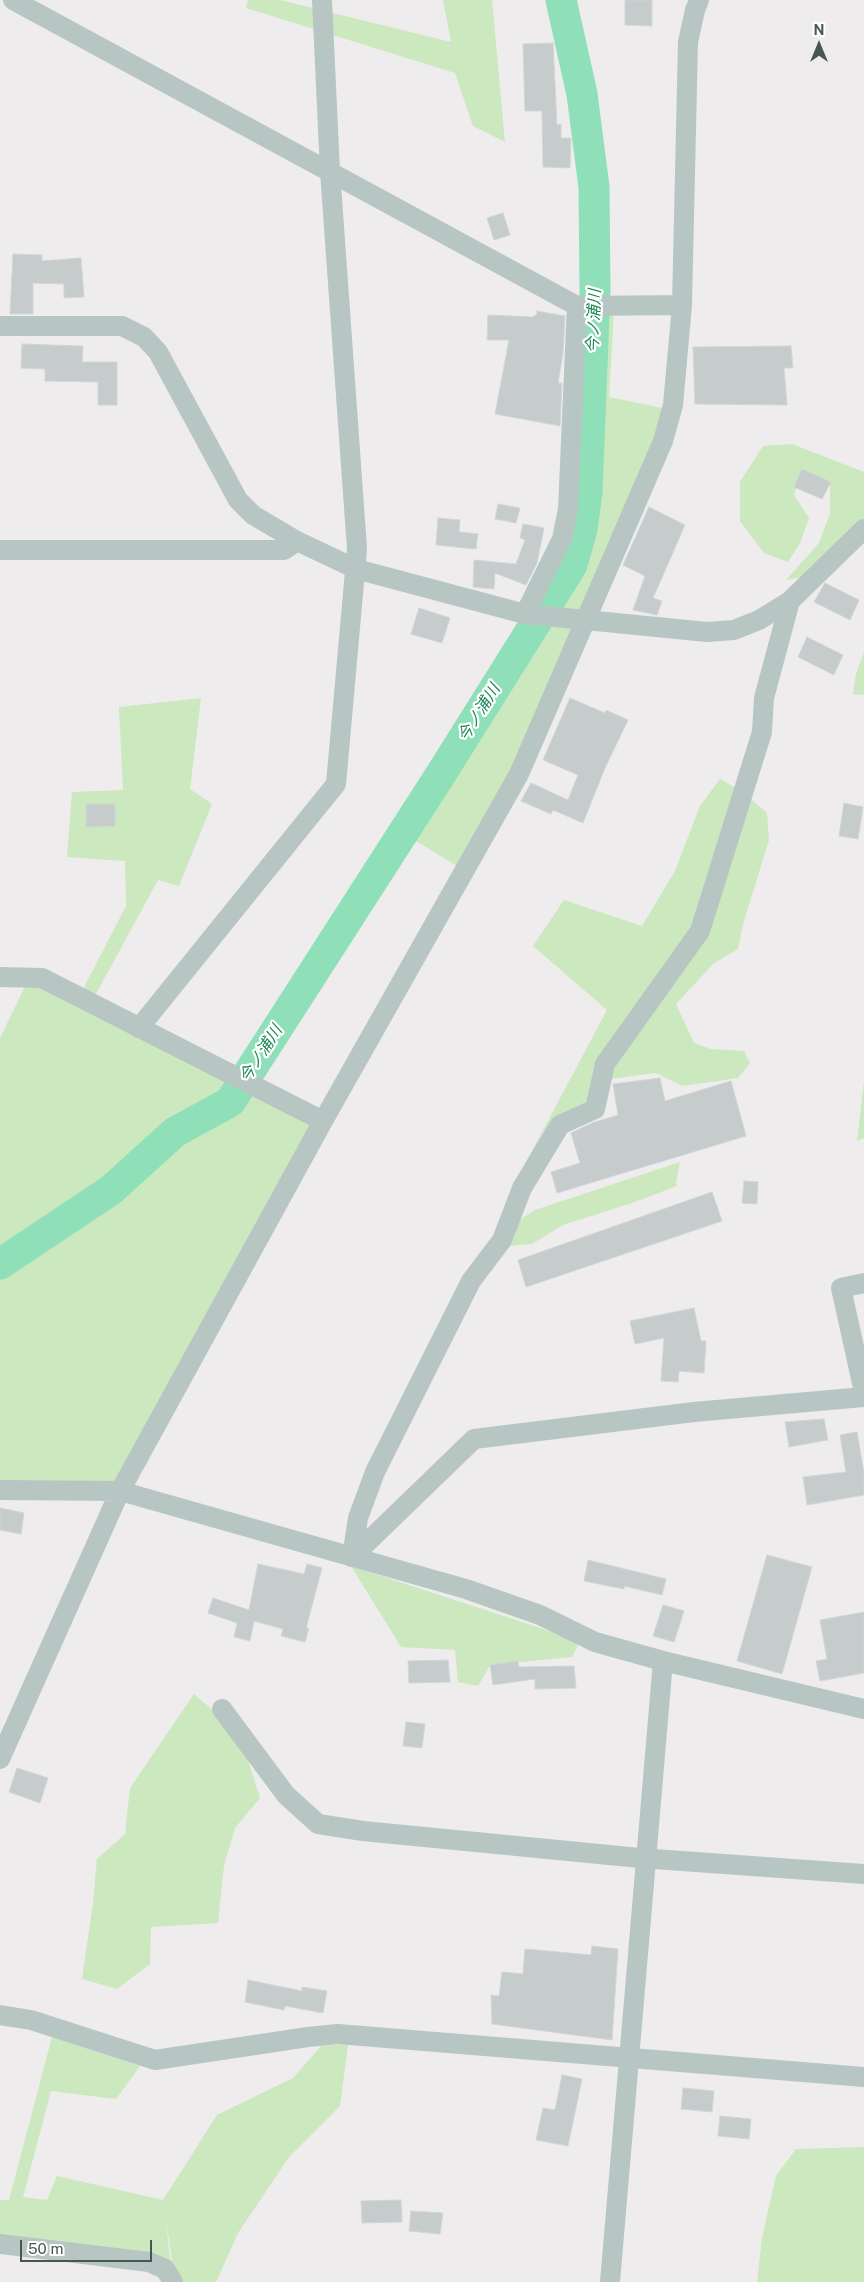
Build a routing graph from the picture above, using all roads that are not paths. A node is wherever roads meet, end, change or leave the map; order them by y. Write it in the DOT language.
graph roads {
  1 [pos="13,0"];
  2 [pos="322,0"];
  3 [pos="699,0"];
  4 [pos="330,171"];
  5 [pos="682,305"];
  6 [pos="577,306"];
  7 [pos="0,326"];
  8 [pos="864,529"];
  9 [pos="296,541"];
  10 [pos="0,550"];
  11 [pos="356,570"];
  12 [pos="790,600"];
  13 [pos="526,614"];
  14 [pos="586,619"];
  15 [pos="0,977"];
  16 [pos="139,1028"];
  17 [pos="323,1121"];
  18 [pos="864,1283"];
  19 [pos="864,1392"];
  20 [pos="864,1397"];
  21 [pos="0,1490"];
  22 [pos="120,1491"];
  23 [pos="352,1557"];
  24 [pos="664,1661"];
  25 [pos="222,1709"];
  26 [pos="864,1709"];
  27 [pos="0,1759"];
  28 [pos="647,1859"];
  29 [pos="864,1874"];
  30 [pos="0,2015"];
  31 [pos="630,2059"];
  32 [pos="864,2077"];
  33 [pos="0,2244"];
  34 [pos="173,2282"];
  35 [pos="610,2282"];
  1 -- 4 [label="street"];
  2 -- 4 [label="street"];
  3 -- 5 [label="street"];
  4 -- 6 [label="street"];
  4 -- 11 [label="street"];
  5 -- 6 [label="street"];
  5 -- 14 [label="street"];
  6 -- 13 [label="street"];
  7 -- 9 [label="street"];
  8 -- 12 [label="street"];
  9 -- 10 [label="street"];
  9 -- 11 [label="street"];
  11 -- 13 [label="street"];
  11 -- 16 [label="street"];
  12 -- 14 [label="street"];
  12 -- 23 [label="street"];
  13 -- 14 [label="street"];
  14 -- 17 [label="street"];
  15 -- 16 [label="street"];
  16 -- 17 [label="street"];
  17 -- 22 [label="street"];
  18 -- 19 [label="street"];
  20 -- 23 [label="street"];
  21 -- 22 [label="street"];
  22 -- 23 [label="street"];
  22 -- 27 [label="street"];
  23 -- 24 [label="street"];
  24 -- 26 [label="street"];
  24 -- 28 [label="street"];
  25 -- 28 [label="street"];
  28 -- 29 [label="street"];
  28 -- 31 [label="street"];
  30 -- 31 [label="street"];
  31 -- 32 [label="street"];
  31 -- 35 [label="street"];
  33 -- 34 [label="street"];
}
